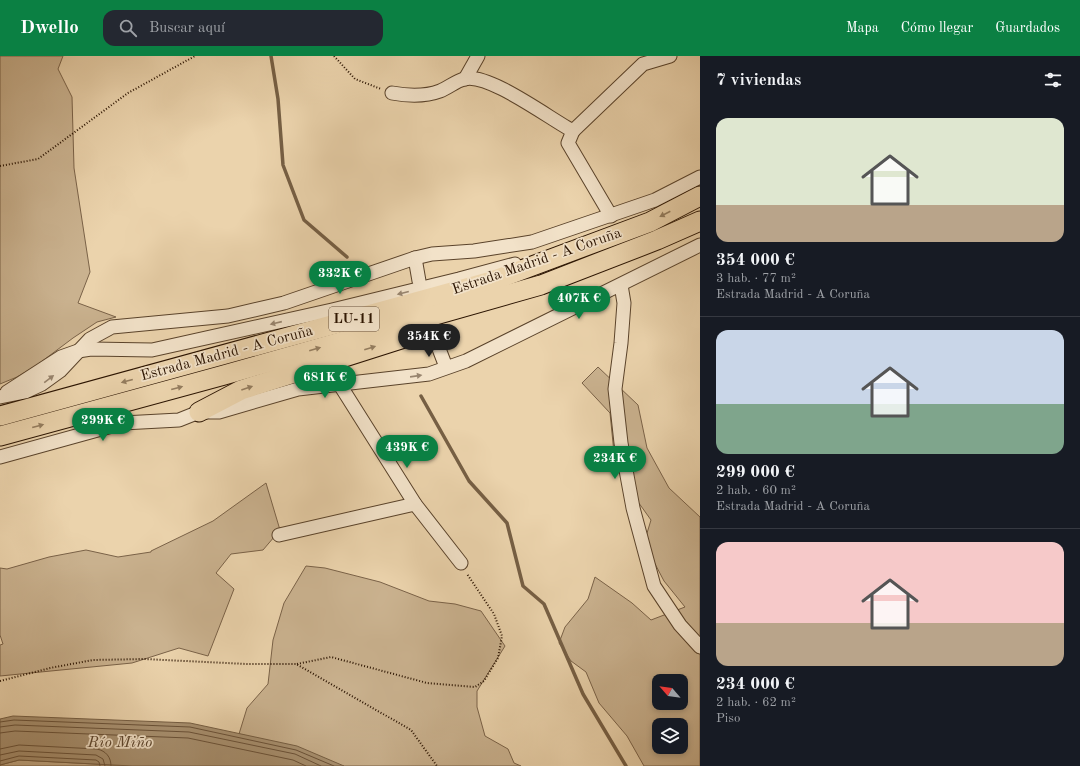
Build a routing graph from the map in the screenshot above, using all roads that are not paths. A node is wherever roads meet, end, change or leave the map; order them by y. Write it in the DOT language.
graph roads {
  1 [pos="479,56"];
  2 [pos="670,56"];
  3 [pos="643,60"];
  4 [pos="465,78"];
  5 [pos="482,79"];
  6 [pos="392,93"];
  7 [pos="573,131"];
  8 [pos="700,177"];
  9 [pos="700,196"];
  10 [pos="611,216"];
  11 [pos="700,221"];
  12 [pos="700,225"];
  13 [pos="603,240"];
  14 [pos="700,245"];
  15 [pos="415,258"];
  16 [pos="419,281"];
  17 [pos="621,285"];
  18 [pos="436,341"];
  19 [pos="78,352"];
  20 [pos="446,367"];
  21 [pos="340,385"];
  22 [pos="0,397"];
  23 [pos="199,412"];
  24 [pos="0,416"];
  25 [pos="0,436"];
  26 [pos="0,457"];
  27 [pos="415,504"];
  28 [pos="279,535"];
  29 [pos="461,563"];
  30 [pos="700,647"];
  1 -- 4 [label="street"];
  1 -- 5 [label="street"];
  2 -- 3 [label="street"];
  3 -- 7 [label="street"];
  4 -- 5 [label="street"];
  4 -- 6 [label="street"];
  5 -- 7 [label="street"];
  7 -- 10 [label="street"];
  8 -- 10 [label="street"];
  9 -- 13 [label="highway, Estrada Madrid - A Coruña / LU-11, one-way"];
  10 -- 15 [label="street"];
  25 -- 11 [label="highway, Estrada Madrid - A Coruña / LU-11, one-way"];
  23 -- 12 [label="highway, one-way"];
  13 -- 19 [label="street, one-way"];
  13 -- 24 [label="highway, Estrada Madrid - A Coruña / LU-11, one-way"];
  14 -- 17 [label="street"];
  15 -- 16 [label="street"];
  15 -- 19 [label="street"];
  17 -- 20 [label="street"];
  17 -- 30 [label="street"];
  18 -- 20 [label="street"];
  19 -- 22 [label="street"];
  21 -- 20 [label="street, one-way"];
  21 -- 23 [label="street"];
  21 -- 27 [label="street"];
  23 -- 26 [label="street"];
  27 -- 28 [label="street"];
  27 -- 29 [label="street"];
}
